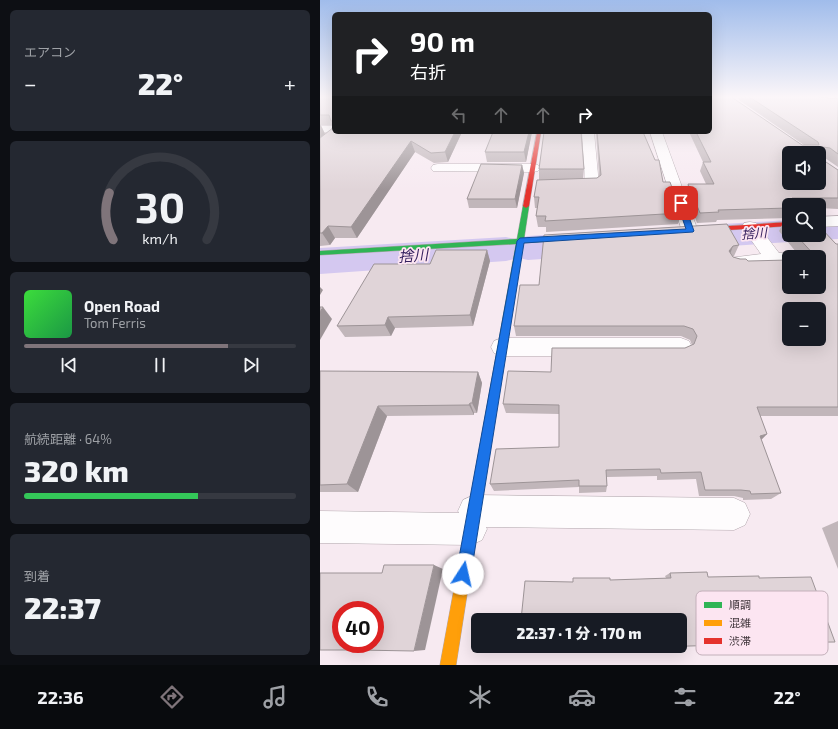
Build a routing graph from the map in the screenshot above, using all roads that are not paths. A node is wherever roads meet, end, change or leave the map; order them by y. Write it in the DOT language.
graph roads {
  1 [pos="320,129"];
  2 [pos="332,132"];
  3 [pos="539,134"];
  4 [pos="588,134"];
  5 [pos="657,134"];
  6 [pos="438,168"];
  7 [pos="533,168"];
  8 [pos="530,186"];
  9 [pos="838,221"];
  10 [pos="826,222"];
  11 [pos="782,226"];
  12 [pos="686,231"];
  13 [pos="755,233"];
  14 [pos="582,237"];
  15 [pos="520,241"];
  16 [pos="320,253"];
  17 [pos="781,258"];
  18 [pos="735,262"];
  19 [pos="502,347"];
  20 [pos="681,347"];
  21 [pos="734,514"];
  22 [pos="473,520"];
  23 [pos="320,527"];
  24 [pos="448,665"];
  1 -- 2 [label="street"];
  3 -- 7 [label="street"];
  4 -- 8 [label="street"];
  5 -- 12 [label="street"];
  6 -- 7 [label="street"];
  7 -- 8 [label="street"];
  8 -- 15 [label="street"];
  9 -- 10 [label="street"];
  11 -- 13 [label="street"];
  12 -- 13 [label="street"];
  13 -- 17 [label="street"];
  14 -- 15 [label="street"];
  15 -- 16 [label="street"];
  15 -- 19 [label="street"];
  17 -- 18 [label="street"];
  19 -- 20 [label="street"];
  19 -- 22 [label="street"];
  21 -- 22 [label="street"];
  22 -- 23 [label="street"];
  22 -- 24 [label="street"];
}
